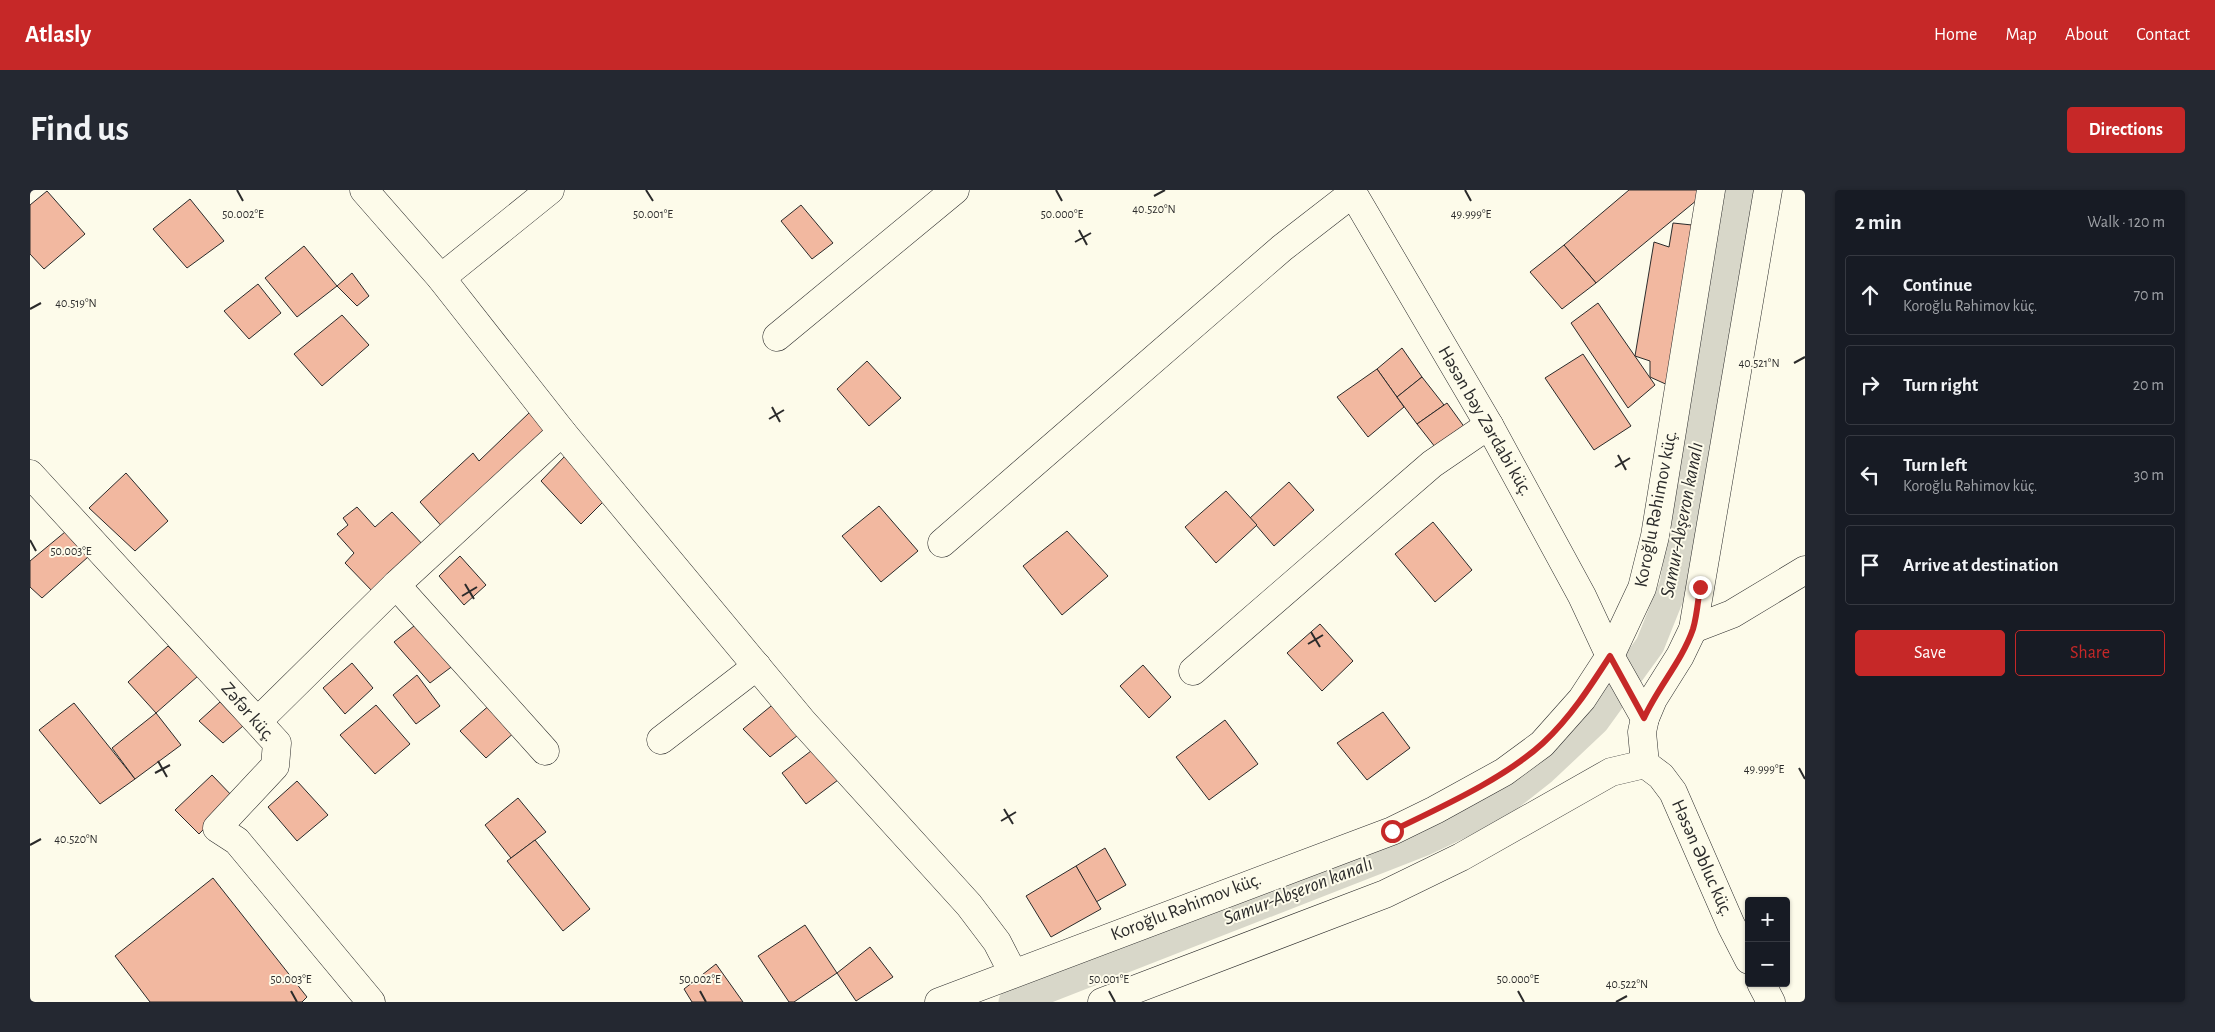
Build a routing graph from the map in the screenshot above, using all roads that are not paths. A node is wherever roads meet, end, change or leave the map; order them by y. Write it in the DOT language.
graph roads {
  1 [pos="364,190"];
  2 [pos="550,190"];
  3 [pos="955,190"];
  4 [pos="1711,190"];
  5 [pos="1768,190"];
  6 [pos="1352,191"];
  7 [pos="442,278"];
  8 [pos="777,337"];
  9 [pos="1489,426"];
  10 [pos="562,432"];
  11 [pos="30,474"];
  12 [pos="942,543"];
  13 [pos="1805,570"];
  14 [pos="396,584"];
  15 [pos="1693,629"];
  16 [pos="1610,656"];
  17 [pos="757,666"];
  18 [pos="1193,671"];
  19 [pos="1644,718"];
  20 [pos="258,721"];
  21 [pos="661,740"];
  22 [pos="545,752"];
  23 [pos="1645,764"];
  24 [pos="1745,952"];
  25 [pos="1013,973"];
  26 [pos="1763,987"];
  27 [pos="370,1002"];
  28 [pos="939,1002"];
  29 [pos="1102,1002"];
  30 [pos="1770,1002"];
  1 -- 7 [label="street"];
  2 -- 7 [label="street"];
  3 -- 8 [label="street"];
  4 -- 16 [label="street, Koroğlu Rəhimov küç."];
  5 -- 15 [label="street"];
  6 -- 9 [label="street, Həsən bəy Zərdabi küç."];
  6 -- 12 [label="street"];
  7 -- 10 [label="street"];
  9 -- 16 [label="street, Həsən bəy Zərdabi küç."];
  9 -- 18 [label="street"];
  10 -- 14 [label="street"];
  10 -- 17 [label="street"];
  11 -- 20 [label="street, Zəfər küç."];
  13 -- 15 [label="street"];
  14 -- 20 [label="street"];
  14 -- 22 [label="street"];
  15 -- 19 [label="street"];
  16 -- 19 [label="street, Həsən bəy Zərdabi küç."];
  16 -- 25 [label="street, Koroğlu Rəhimov küç."];
  17 -- 21 [label="street"];
  17 -- 25 [label="street"];
  19 -- 23 [label="street"];
  20 -- 27 [label="street, Zəfər küç."];
  23 -- 24 [label="street, Həsən Əbluc küç."];
  23 -- 29 [label="street"];
  25 -- 28 [label="street, Koroğlu Rəhimov küç."];
  26 -- 30 [label="street"];
}
